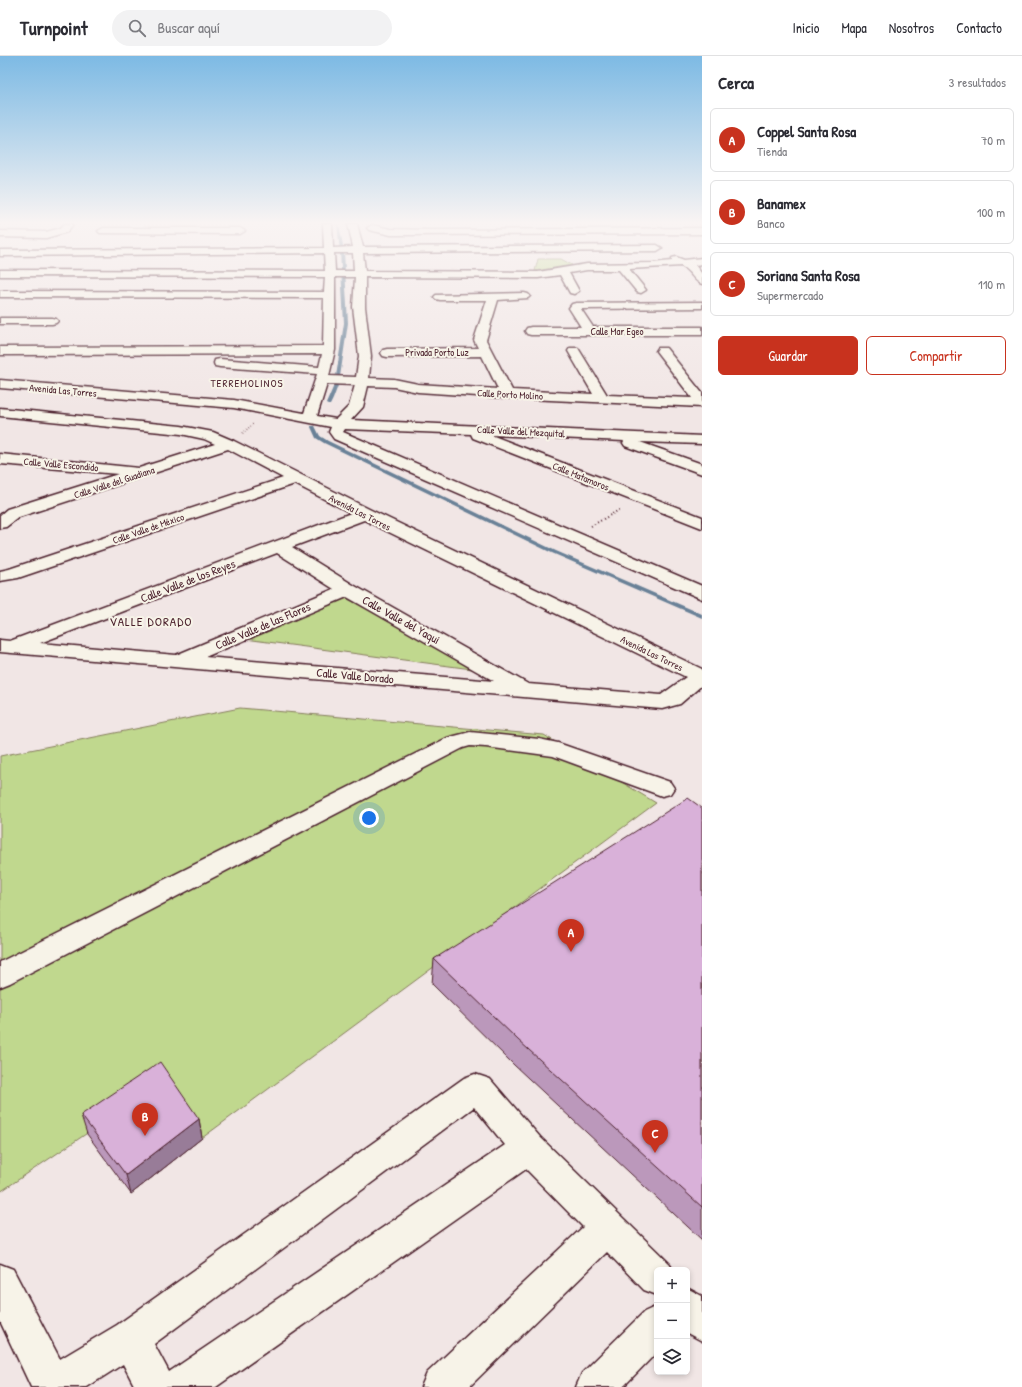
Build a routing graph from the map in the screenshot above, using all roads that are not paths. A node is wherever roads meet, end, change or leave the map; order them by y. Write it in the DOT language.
graph roads {
  1 [pos="332,286"];
  2 [pos="356,286"];
  3 [pos="571,286"];
  4 [pos="638,286"];
  5 [pos="641,290"];
  6 [pos="574,291"];
  7 [pos="0,294"];
  8 [pos="330,295"];
  9 [pos="475,296"];
  10 [pos="494,296"];
  11 [pos="524,296"];
  12 [pos="440,297"];
  13 [pos="702,305"];
  14 [pos="486,318"];
  15 [pos="0,321"];
  16 [pos="52,321"];
  17 [pos="532,331"];
  18 [pos="589,331"];
  19 [pos="702,331"];
  20 [pos="329,350"];
  21 [pos="0,351"];
  22 [pos="49,351"];
  23 [pos="574,351"];
  24 [pos="662,351"];
  25 [pos="486,352"];
  26 [pos="387,353"];
  27 [pos="326,381"];
  28 [pos="0,384"];
  29 [pos="355,385"];
  30 [pos="507,394"];
  31 [pos="602,398"];
  32 [pos="702,402"];
  33 [pos="0,412"];
  34 [pos="308,419"];
  35 [pos="339,424"];
  36 [pos="461,428"];
  37 [pos="612,436"];
  38 [pos="702,440"];
  39 [pos="229,444"];
  40 [pos="0,459"];
  41 [pos="702,469"];
  42 [pos="146,472"];
  43 [pos="295,479"];
  44 [pos="0,500"];
  45 [pos="365,514"];
  46 [pos="7,518"];
  47 [pos="702,524"];
  48 [pos="279,547"];
  49 [pos="0,576"];
  50 [pos="348,590"];
  51 [pos="702,593"];
  52 [pos="6,646"];
  53 [pos="178,661"];
  54 [pos="701,676"];
  55 [pos="525,690"];
  56 [pos="662,788"];
  57 [pos="0,975"];
  58 [pos="528,1148"];
  59 [pos="607,1228"];
  60 [pos="654,1274"];
  61 [pos="0,1282"];
  62 [pos="690,1310"];
  63 [pos="702,1322"];
  64 [pos="654,1328"];
  65 [pos="130,1338"];
  66 [pos="52,1387"];
  67 [pos="156,1387"];
  68 [pos="182,1387"];
  69 [pos="441,1387"];
  70 [pos="596,1387"];
  1 -- 8 [label="street"];
  2 -- 29 [label="street"];
  3 -- 6 [label="street"];
  4 -- 5 [label="street"];
  7 -- 8 [label="street"];
  8 -- 20 [label="street"];
  9 -- 10 [label="street"];
  9 -- 12 [label="street"];
  9 -- 14 [label="street"];
  10 -- 11 [label="street"];
  10 -- 14 [label="street"];
  13 -- 18 [label="street"];
  14 -- 25 [label="street"];
  15 -- 16 [label="street"];
  17 -- 18 [label="street, Calle Mar Egeo"];
  18 -- 19 [label="street, Calle Mar Egeo"];
  20 -- 22 [label="street"];
  20 -- 27 [label="street"];
  21 -- 22 [label="street"];
  22 -- 27 [label="street, Calle Porto Molino"];
  23 -- 31 [label="street"];
  24 -- 32 [label="street"];
  25 -- 26 [label="street, Privada Porto Luz"];
  25 -- 30 [label="street"];
  27 -- 29 [label="street, Calle Porto Molino"];
  27 -- 34 [label="street"];
  28 -- 34 [label="street, Avenida Las Torres"];
  29 -- 30 [label="street, Calle Porto Molino"];
  29 -- 35 [label="street"];
  30 -- 31 [label="street, Calle Porto Molino"];
  31 -- 32 [label="street, Calle Porto Molino"];
  33 -- 39 [label="street, Avenida Las Torres"];
  34 -- 35 [label="street, Avenida Las Torres"];
  35 -- 36 [label="street, Calle Valle del Mezquital"];
  35 -- 51 [label="street"];
  36 -- 37 [label="street, Calle Valle del Mezquital"];
  36 -- 47 [label="street, Calle Matamoros"];
  37 -- 38 [label="street, Calle Valle del Mezquital"];
  37 -- 41 [label="street"];
  39 -- 42 [label="street, Calle Valle del Guadiana"];
  39 -- 43 [label="street, Avenida Las Torres"];
  40 -- 42 [label="street, Calle Valle Escondido"];
  42 -- 46 [label="street, Calle Valle del Guadiana"];
  43 -- 45 [label="street, Avenida Las Torres"];
  43 -- 49 [label="street, Calle Valle de México"];
  44 -- 46 [label="street"];
  45 -- 48 [label="street, Calle Valle de los Reyes"];
  45 -- 54 [label="street, Avenida Las Torres"];
  48 -- 50 [label="street, Calle Valle del Yaqui"];
  48 -- 52 [label="street, Calle Valle de los Reyes"];
  50 -- 53 [label="street, Calle Valle de las Flores"];
  50 -- 55 [label="street, Calle Valle del Yaqui"];
  52 -- 53 [label="street, Calle Valle Dorado"];
  53 -- 55 [label="street, Calle Valle Dorado"];
  54 -- 55 [label="street, Calle Valle Dorado"];
  56 -- 57 [label="street"];
  58 -- 59 [label="street"];
  58 -- 65 [label="street"];
  58 -- 68 [label="street"];
  59 -- 60 [label="street"];
  59 -- 69 [label="street"];
  61 -- 66 [label="street"];
  62 -- 63 [label="street"];
  64 -- 70 [label="street"];
  65 -- 66 [label="street"];
  65 -- 67 [label="street"];
}
